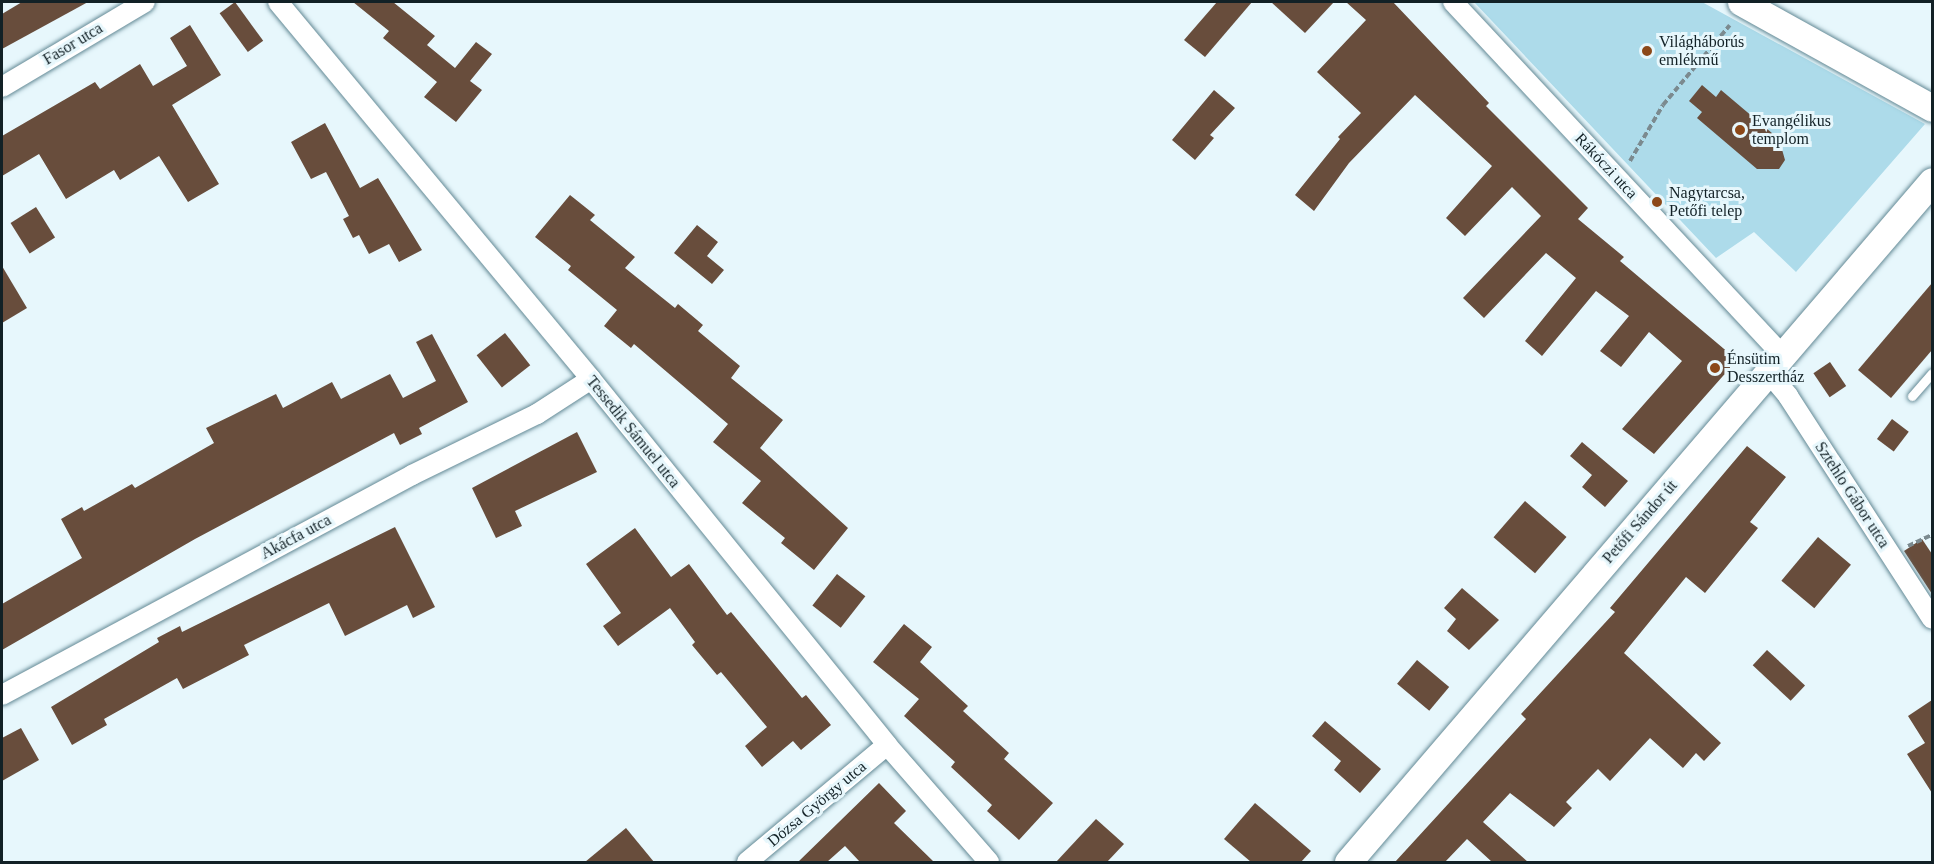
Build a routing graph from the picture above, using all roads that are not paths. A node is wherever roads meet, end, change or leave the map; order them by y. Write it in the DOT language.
graph roads {
  1 [pos="145,2"];
  2 [pos="278,2"];
  3 [pos="1454,2"];
  4 [pos="1744,3"];
  5 [pos="2,87"];
  6 [pos="1932,108"];
  7 [pos="1932,181"];
  8 [pos="1776,364"];
  9 [pos="1932,373"];
  10 [pos="591,379"];
  11 [pos="1912,396"];
  12 [pos="1932,620"];
  13 [pos="2,695"];
  14 [pos="887,745"];
  15 [pos="747,862"];
  16 [pos="988,862"];
  17 [pos="1348,862"];
  1 -- 5 [label="street, Fasor utca"];
  2 -- 10 [label="street, Tessedik Sámuel utca"];
  3 -- 8 [label="street, Rákóczi utca"];
  4 -- 6 [label="main road"];
  7 -- 8 [label="main road, Petőfi Sándor út"];
  8 -- 12 [label="street, Sztehlo Gábor utca"];
  8 -- 17 [label="main road, Petőfi Sándor út"];
  9 -- 11 [label="lane"];
  10 -- 13 [label="street, Akácfa utca"];
  10 -- 14 [label="street, Tessedik Sámuel utca"];
  14 -- 15 [label="street, Dózsa György utca"];
  14 -- 16 [label="street, Tessedik Sámuel utca"];
}
